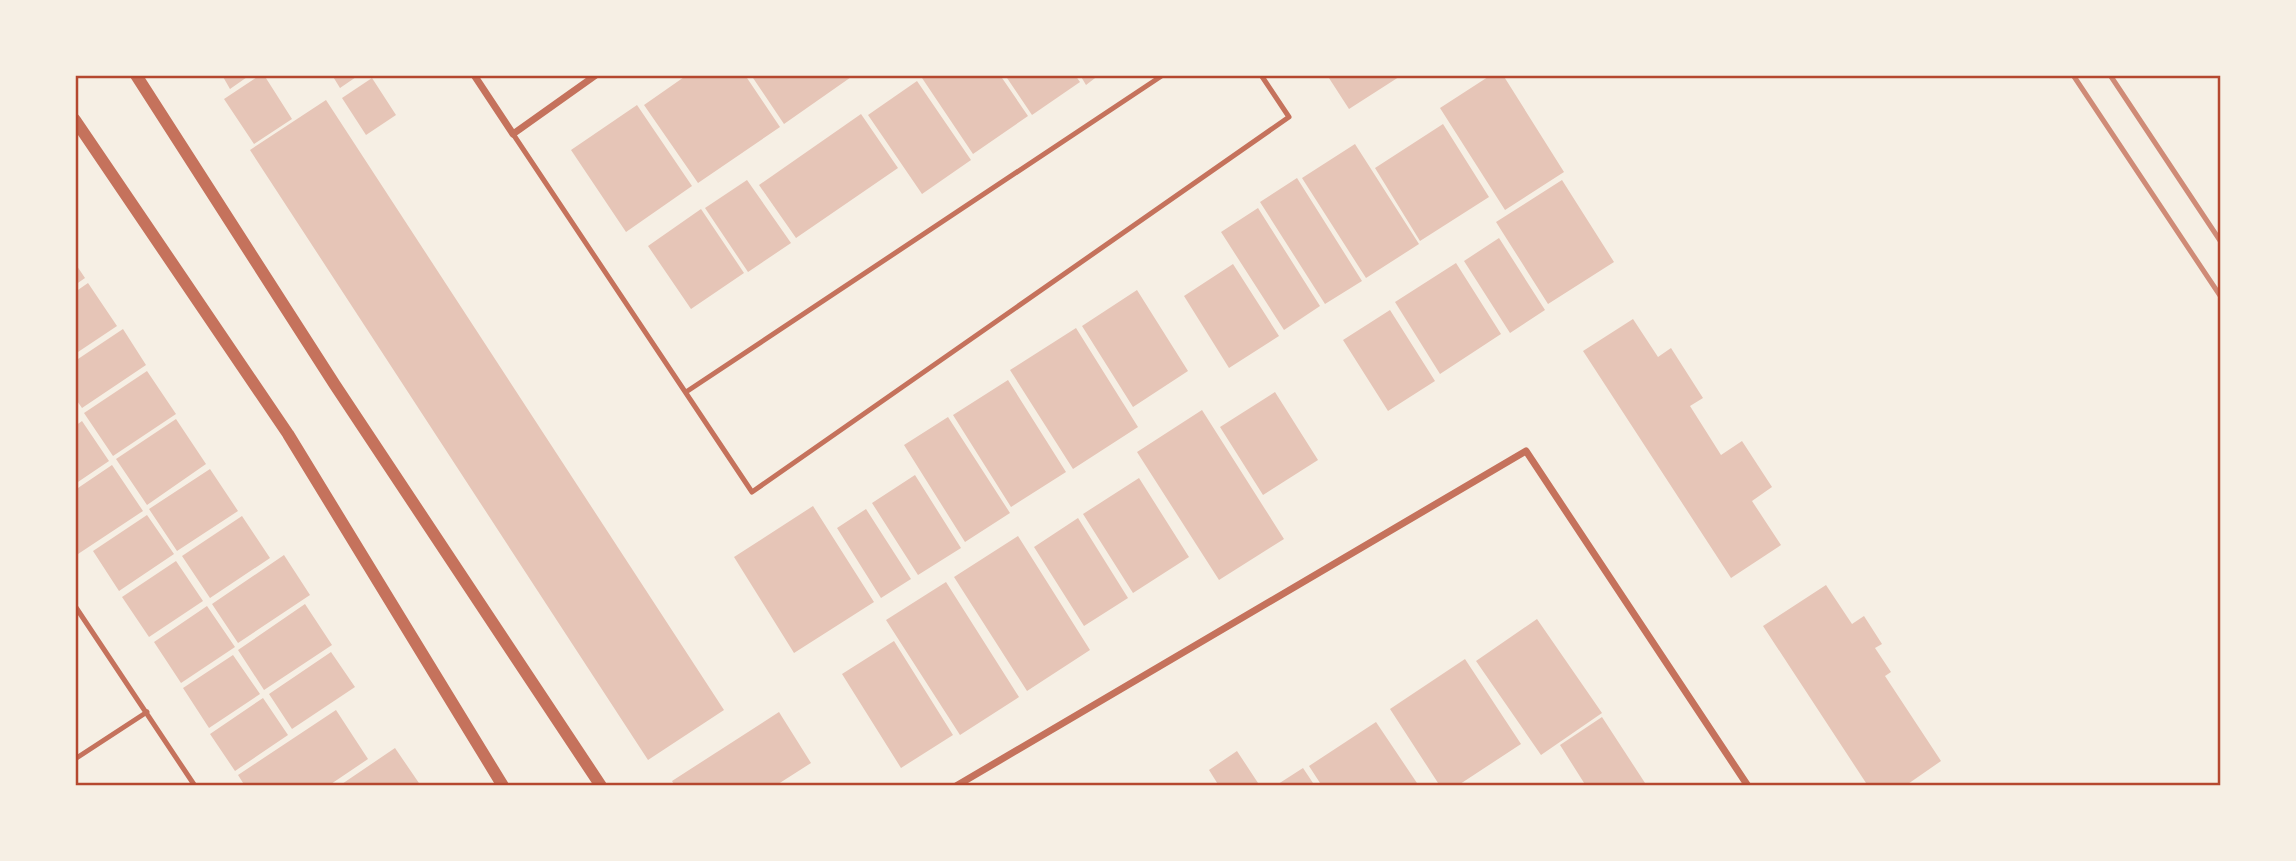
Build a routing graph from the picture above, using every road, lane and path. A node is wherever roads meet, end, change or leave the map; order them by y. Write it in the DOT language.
graph roads {
  1 [pos="136,75"];
  2 [pos="474,75"];
  3 [pos="596,75"];
  4 [pos="1163,75"];
  5 [pos="1261,75"];
  6 [pos="75,120"];
  7 [pos="513,134"];
  8 [pos="686,392"];
  9 [pos="75,606"];
  10 [pos="147,712"];
  11 [pos="75,759"];
  12 [pos="594,783"];
  13 [pos="195,786"];
  14 [pos="503,786"];
  15 [pos="956,786"];
  16 [pos="1748,786"];
  1 -- 12 [label="street"];
  2 -- 7 [label="street"];
  3 -- 7 [label="street"];
  4 -- 8 [label="lane"];
  5 -- 8 [label="lane"];
  6 -- 14 [label="street"];
  7 -- 8 [label="lane"];
  9 -- 10 [label="lane"];
  10 -- 11 [label="lane"];
  10 -- 13 [label="lane"];
  15 -- 16 [label="street"];
}
